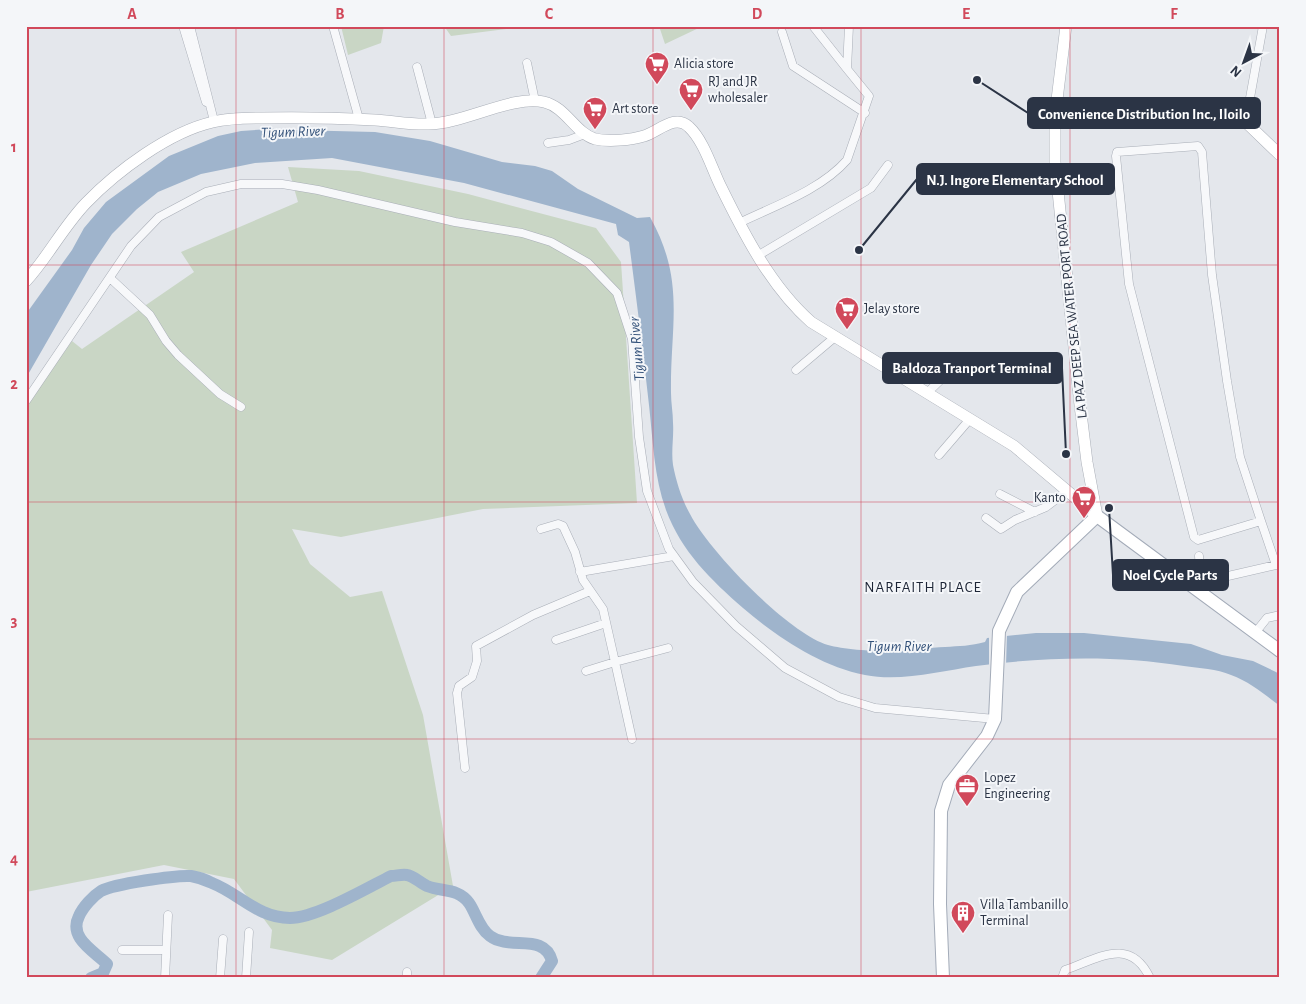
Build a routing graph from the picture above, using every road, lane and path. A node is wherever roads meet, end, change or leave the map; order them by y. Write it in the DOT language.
graph roads {
  1 [pos="183,26"];
  2 [pos="190,26"];
  3 [pos="333,26"];
  4 [pos="813,26"];
  5 [pos="848,26"];
  6 [pos="1066,26"];
  7 [pos="1263,26"];
  8 [pos="819,30"];
  9 [pos="782,32"];
  10 [pos="527,63"];
  11 [pos="417,67"];
  12 [pos="847,69"];
  13 [pos="535,101"];
  14 [pos="864,114"];
  15 [pos="212,116"];
  16 [pos="1055,116"];
  17 [pos="359,119"];
  18 [pos="1246,120"];
  19 [pos="432,124"];
  20 [pos="584,134"];
  21 [pos="548,142"];
  22 [pos="1280,155"];
  23 [pos="888,166"];
  24 [pos="739,223"];
  25 [pos="759,255"];
  26 [pos="110,278"];
  27 [pos="26,281"];
  28 [pos="835,337"];
  29 [pos="953,368"];
  30 [pos="796,370"];
  31 [pos="927,393"];
  32 [pos="26,402"];
  33 [pos="241,407"];
  34 [pos="970,419"];
  35 [pos="939,456"];
  36 [pos="1066,491"];
  37 [pos="1093,491"];
  38 [pos="1000,494"];
  39 [pos="1076,499"];
  40 [pos="1035,512"];
  41 [pos="1097,516"];
  42 [pos="986,518"];
  43 [pos="1262,521"];
  44 [pos="541,529"];
  45 [pos="674,556"];
  46 [pos="1199,556"];
  47 [pos="1278,565"];
  48 [pos="580,572"];
  49 [pos="1185,582"];
  50 [pos="590,591"];
  51 [pos="1280,615"];
  52 [pos="606,624"];
  53 [pos="1255,633"];
  54 [pos="556,640"];
  55 [pos="668,648"];
  56 [pos="1280,650"];
  57 [pos="614,662"];
  58 [pos="586,671"];
  59 [pos="996,716"];
  60 [pos="632,739"];
  61 [pos="465,768"];
  62 [pos="168,915"];
  63 [pos="249,932"];
  64 [pos="223,939"];
  65 [pos="122,950"];
  66 [pos="166,950"];
  67 [pos="165,978"];
  68 [pos="220,978"];
  69 [pos="246,978"];
  70 [pos="943,978"];
  71 [pos="1062,978"];
  72 [pos="1150,978"];
  1 -- 15 [label="street"];
  2 -- 15 [label="street"];
  3 -- 17 [label="street"];
  4 -- 8 [label="street"];
  5 -- 12 [label="street"];
  6 -- 16 [label="street, LA PAZ DEEP SEA WATER PORT ROAD"];
  7 -- 18 [label="street"];
  8 -- 12 [label="street"];
  9 -- 14 [label="street"];
  10 -- 13 [label="street"];
  11 -- 19 [label="street"];
  12 -- 14 [label="street"];
  13 -- 19 [label="street"];
  13 -- 20 [label="street"];
  14 -- 24 [label="street"];
  15 -- 17 [label="street"];
  15 -- 27 [label="street"];
  16 -- 18 [label="street"];
  16 -- 37 [label="street, LA PAZ DEEP SEA WATER PORT ROAD"];
  17 -- 19 [label="street"];
  18 -- 22 [label="street"];
  20 -- 21 [label="street"];
  20 -- 24 [label="street"];
  23 -- 25 [label="street"];
  24 -- 25 [label="street"];
  25 -- 28 [label="street"];
  26 -- 32 [label="street"];
  26 -- 33 [label="street"];
  26 -- 45 [label="street"];
  28 -- 30 [label="street"];
  28 -- 31 [label="street"];
  29 -- 31 [label="street"];
  31 -- 34 [label="street"];
  34 -- 35 [label="street"];
  34 -- 36 [label="street"];
  36 -- 39 [label="street"];
  36 -- 40 [label="street"];
  37 -- 39 [label="street"];
  37 -- 41 [label="street, LA PAZ DEEP SEA WATER PORT ROAD"];
  38 -- 40 [label="street"];
  39 -- 41 [label="street"];
  40 -- 42 [label="street"];
  41 -- 49 [label="main road"];
  41 -- 59 [label="main road"];
  43 -- 43 [label="street"];
  43 -- 47 [label="street"];
  44 -- 48 [label="street"];
  45 -- 48 [label="street"];
  45 -- 59 [label="street"];
  46 -- 49 [label="street"];
  47 -- 49 [label="street"];
  48 -- 50 [label="street"];
  49 -- 53 [label="main road"];
  50 -- 52 [label="street"];
  50 -- 61 [label="street"];
  51 -- 53 [label="street"];
  52 -- 54 [label="street"];
  52 -- 57 [label="street"];
  53 -- 56 [label="main road"];
  55 -- 57 [label="street"];
  57 -- 58 [label="street"];
  57 -- 60 [label="street"];
  59 -- 70 [label="main road"];
  62 -- 66 [label="street"];
  63 -- 69 [label="street"];
  64 -- 68 [label="street"];
  65 -- 66 [label="street"];
  66 -- 67 [label="street"];
  71 -- 72 [label="street"];
}
